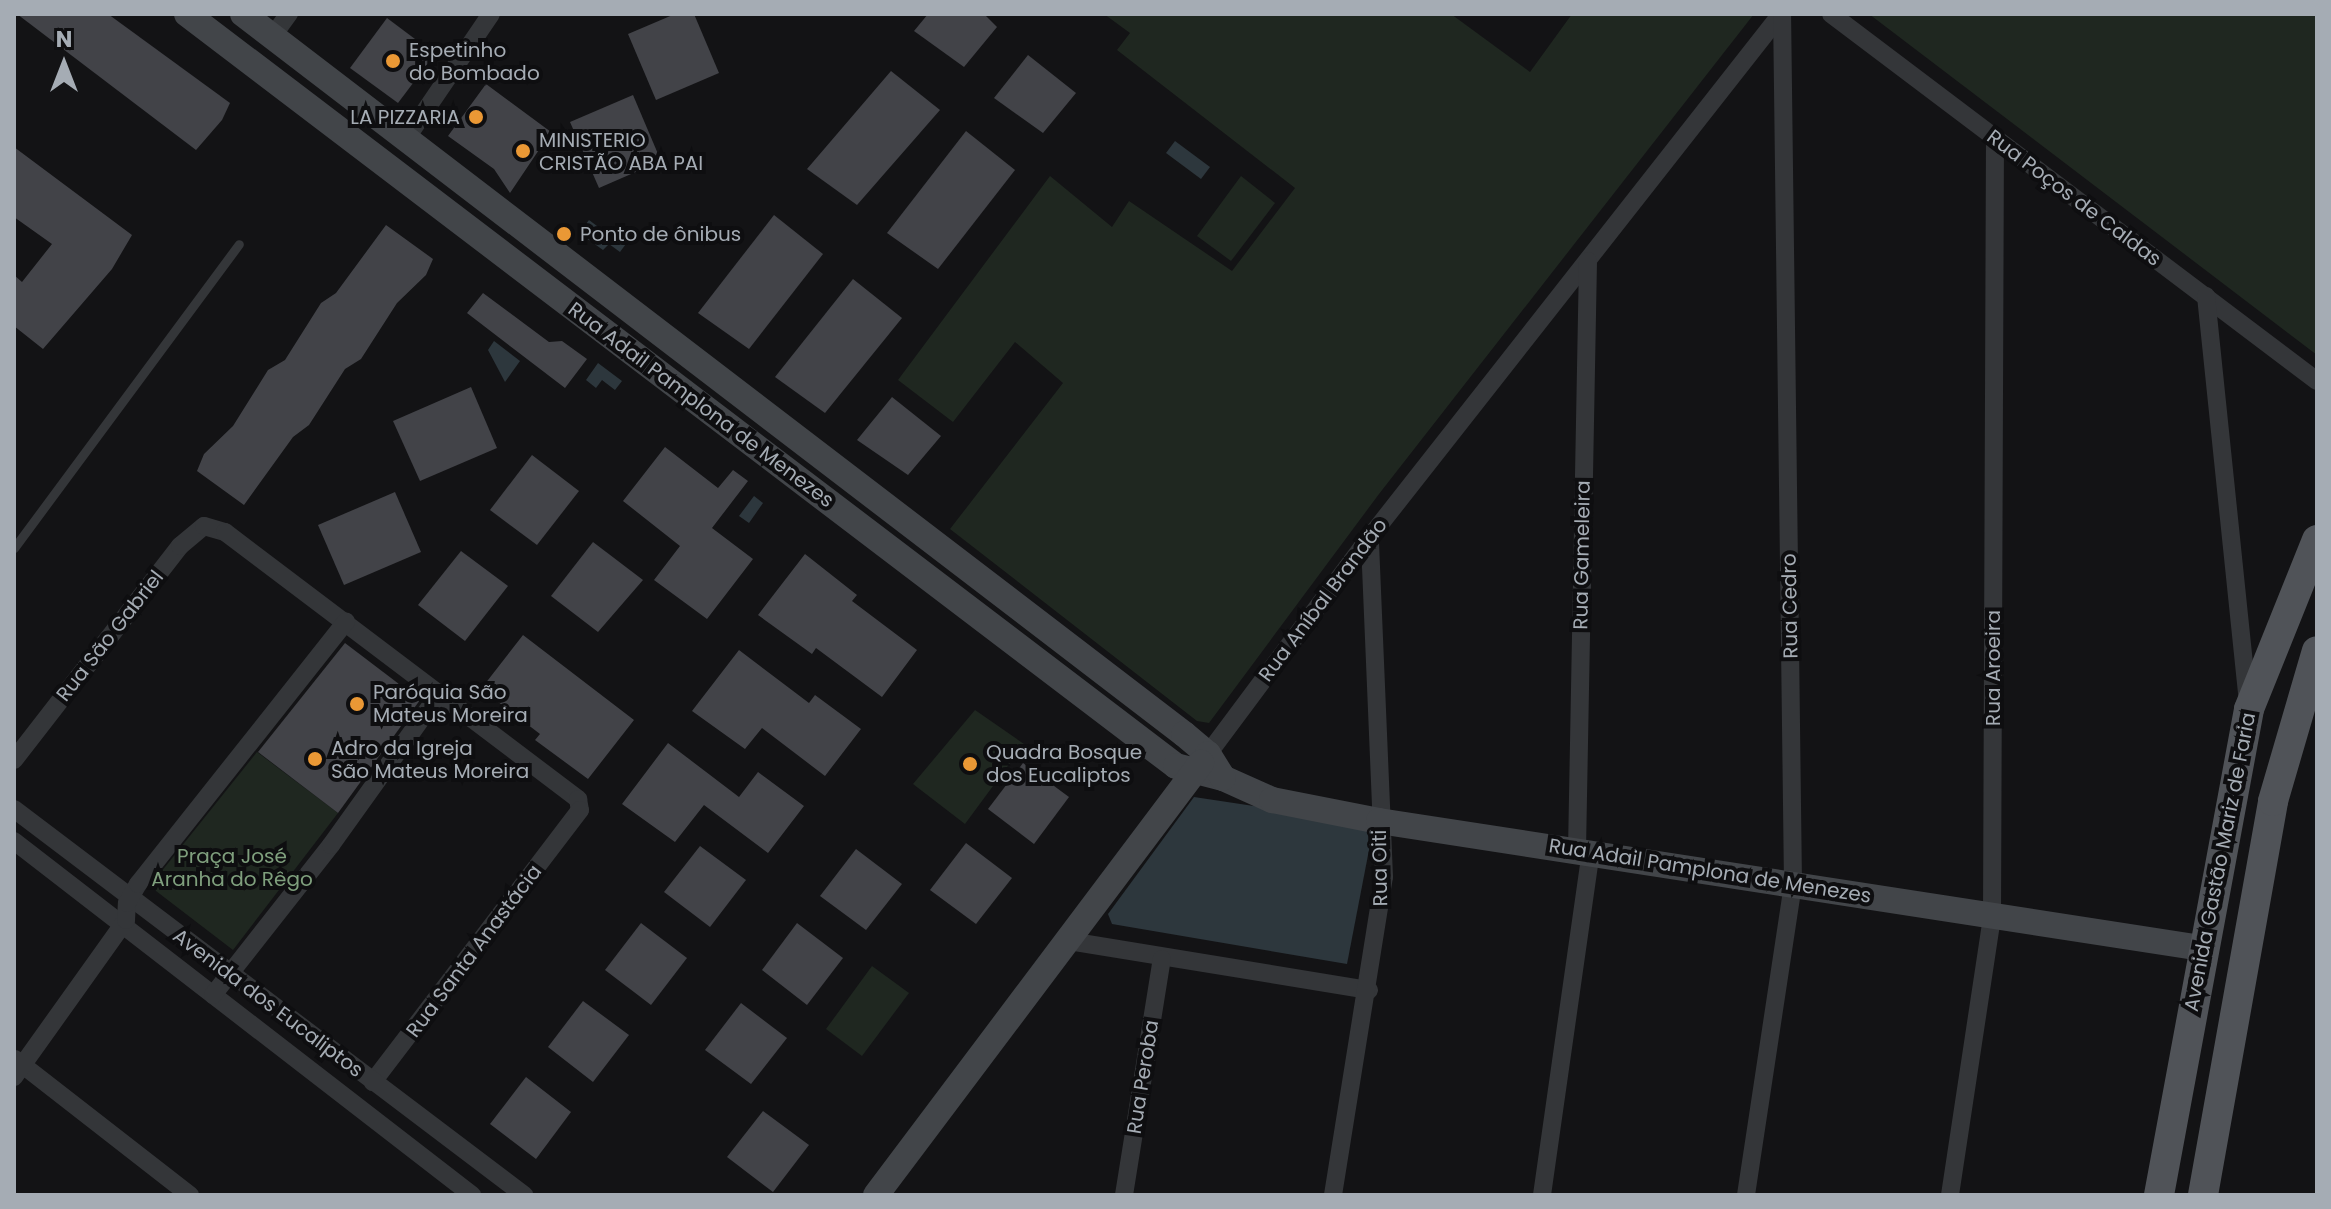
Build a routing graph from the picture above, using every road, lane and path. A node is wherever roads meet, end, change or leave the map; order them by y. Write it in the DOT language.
graph roads {
  1 [pos="187,14"];
  2 [pos="243,14"];
  3 [pos="289,14"];
  4 [pos="491,14"];
  5 [pos="1782,14"];
  6 [pos="1831,14"];
  7 [pos="272,37"];
  8 [pos="340,132"];
  9 [pos="400,135"];
  10 [pos="1995,138"];
  11 [pos="403,181"];
  12 [pos="461,182"];
  13 [pos="239,244"];
  14 [pos="1588,261"];
  15 [pos="2206,296"];
  16 [pos="2317,381"];
  17 [pos="756,403"];
  18 [pos="737,430"];
  19 [pos="1370,537"];
  20 [pos="2317,540"];
  21 [pos="14,548"];
  22 [pos="898,553"];
  23 [pos="952,556"];
  24 [pos="963,603"];
  25 [pos="1017,605"];
  26 [pos="346,622"];
  27 [pos="2317,651"];
  28 [pos="439,694"];
  29 [pos="2249,709"];
  30 [pos="14,760"];
  31 [pos="1201,764"];
  32 [pos="14,809"];
  33 [pos="1379,821"];
  34 [pos="14,841"];
  35 [pos="1584,851"];
  36 [pos="1793,884"];
  37 [pos="130,897"];
  38 [pos="1992,916"];
  39 [pos="124,922"];
  40 [pos="1069,941"];
  41 [pos="2201,948"];
  42 [pos="1162,959"];
  43 [pos="229,975"];
  44 [pos="1369,990"];
  45 [pos="213,995"];
  46 [pos="17,1067"];
  47 [pos="373,1082"];
  48 [pos="391,1096"];
  49 [pos="373,1117"];
  50 [pos="190,1195"];
  51 [pos="472,1195"];
  52 [pos="524,1195"];
  53 [pos="876,1195"];
  54 [pos="1124,1195"];
  55 [pos="1333,1195"];
  56 [pos="1542,1195"];
  57 [pos="1746,1195"];
  58 [pos="1950,1195"];
  59 [pos="2159,1195"];
  60 [pos="2203,1195"];
  1 -- 8 [label="main road, Rua Adail Pamplona de Menezes"];
  2 -- 7 [label="main road, Rua Adail Pamplona de Menezes"];
  3 -- 7 [label="street"];
  4 -- 9 [label="street"];
  5 -- 14 [label="street, Rua Aníbal Brandão"];
  5 -- 36 [label="street, Rua Cedro"];
  6 -- 10 [label="street, Rua Poços de Caldas"];
  7 -- 9 [label="main road, Rua Adail Pamplona de Menezes"];
  8 -- 9 [label="main road"];
  8 -- 11 [label="main road, Rua Adail Pamplona de Menezes"];
  9 -- 12 [label="main road, Rua Adail Pamplona de Menezes"];
  10 -- 15 [label="street, Rua Poços de Caldas"];
  10 -- 38 [label="street, Rua Aroeira"];
  11 -- 12 [label="main road"];
  11 -- 18 [label="main road, Rua Adail Pamplona de Menezes"];
  12 -- 17 [label="main road, Rua Adail Pamplona de Menezes"];
  13 -- 21 [label="lane"];
  14 -- 19 [label="street, Rua Aníbal Brandão"];
  14 -- 35 [label="street, Rua Gameleira"];
  15 -- 16 [label="street, Rua Poços de Caldas"];
  15 -- 29 [label="street"];
  17 -- 18 [label="main road"];
  17 -- 23 [label="main road, Rua Adail Pamplona de Menezes"];
  18 -- 22 [label="main road, Rua Adail Pamplona de Menezes"];
  19 -- 31 [label="street, Rua Aníbal Brandão"];
  19 -- 33 [label="street, Rua Oiti"];
  20 -- 29 [label="main road, Avenida Gastão Mariz de Faria"];
  22 -- 23 [label="main road"];
  22 -- 24 [label="main road, Rua Adail Pamplona de Menezes"];
  23 -- 25 [label="main road, Rua Adail Pamplona de Menezes"];
  24 -- 25 [label="main road"];
  24 -- 31 [label="main road, Rua Adail Pamplona de Menezes"];
  25 -- 31 [label="main road, Rua Adail Pamplona de Menezes"];
  26 -- 28 [label="street"];
  26 -- 30 [label="street, Rua São Gabriel"];
  26 -- 37 [label="street"];
  27 -- 60 [label="main road, Avenida Gastão Mariz de Faria"];
  28 -- 43 [label="street"];
  28 -- 47 [label="street, Rua Santa Anastácia"];
  29 -- 41 [label="main road, Avenida Gastão Mariz de Faria"];
  31 -- 33 [label="main road, Rua Adail Pamplona de Menezes"];
  31 -- 40 [label="main road, Rua Aníbal Brandão"];
  32 -- 37 [label="street, Avenida dos Eucaliptos"];
  33 -- 35 [label="main road, Rua Adail Pamplona de Menezes"];
  33 -- 44 [label="street, Rua Oiti"];
  34 -- 39 [label="street, Avenida dos Eucaliptos"];
  35 -- 36 [label="main road, Rua Adail Pamplona de Menezes"];
  35 -- 56 [label="street, Rua Gameleira"];
  36 -- 38 [label="main road, Rua Adail Pamplona de Menezes"];
  36 -- 57 [label="street, Rua Cedro"];
  37 -- 39 [label="street"];
  37 -- 43 [label="street, Avenida dos Eucaliptos"];
  38 -- 41 [label="main road, Rua Adail Pamplona de Menezes"];
  38 -- 58 [label="street, Rua Aroeira"];
  39 -- 45 [label="street, Avenida dos Eucaliptos"];
  39 -- 46 [label="street"];
  40 -- 42 [label="street"];
  40 -- 53 [label="main road, Rua Aníbal Brandão"];
  41 -- 59 [label="main road, Avenida Gastão Mariz de Faria"];
  42 -- 44 [label="street"];
  42 -- 54 [label="street, Rua Peroba"];
  43 -- 45 [label="street"];
  43 -- 47 [label="street, Avenida dos Eucaliptos"];
  44 -- 55 [label="street, Rua Oiti"];
  45 -- 49 [label="street, Avenida dos Eucaliptos"];
  46 -- 50 [label="street"];
  47 -- 48 [label="street, Avenida dos Eucaliptos"];
  48 -- 49 [label="street"];
  48 -- 52 [label="street, Avenida dos Eucaliptos"];
  49 -- 51 [label="street, Avenida dos Eucaliptos"];
}
